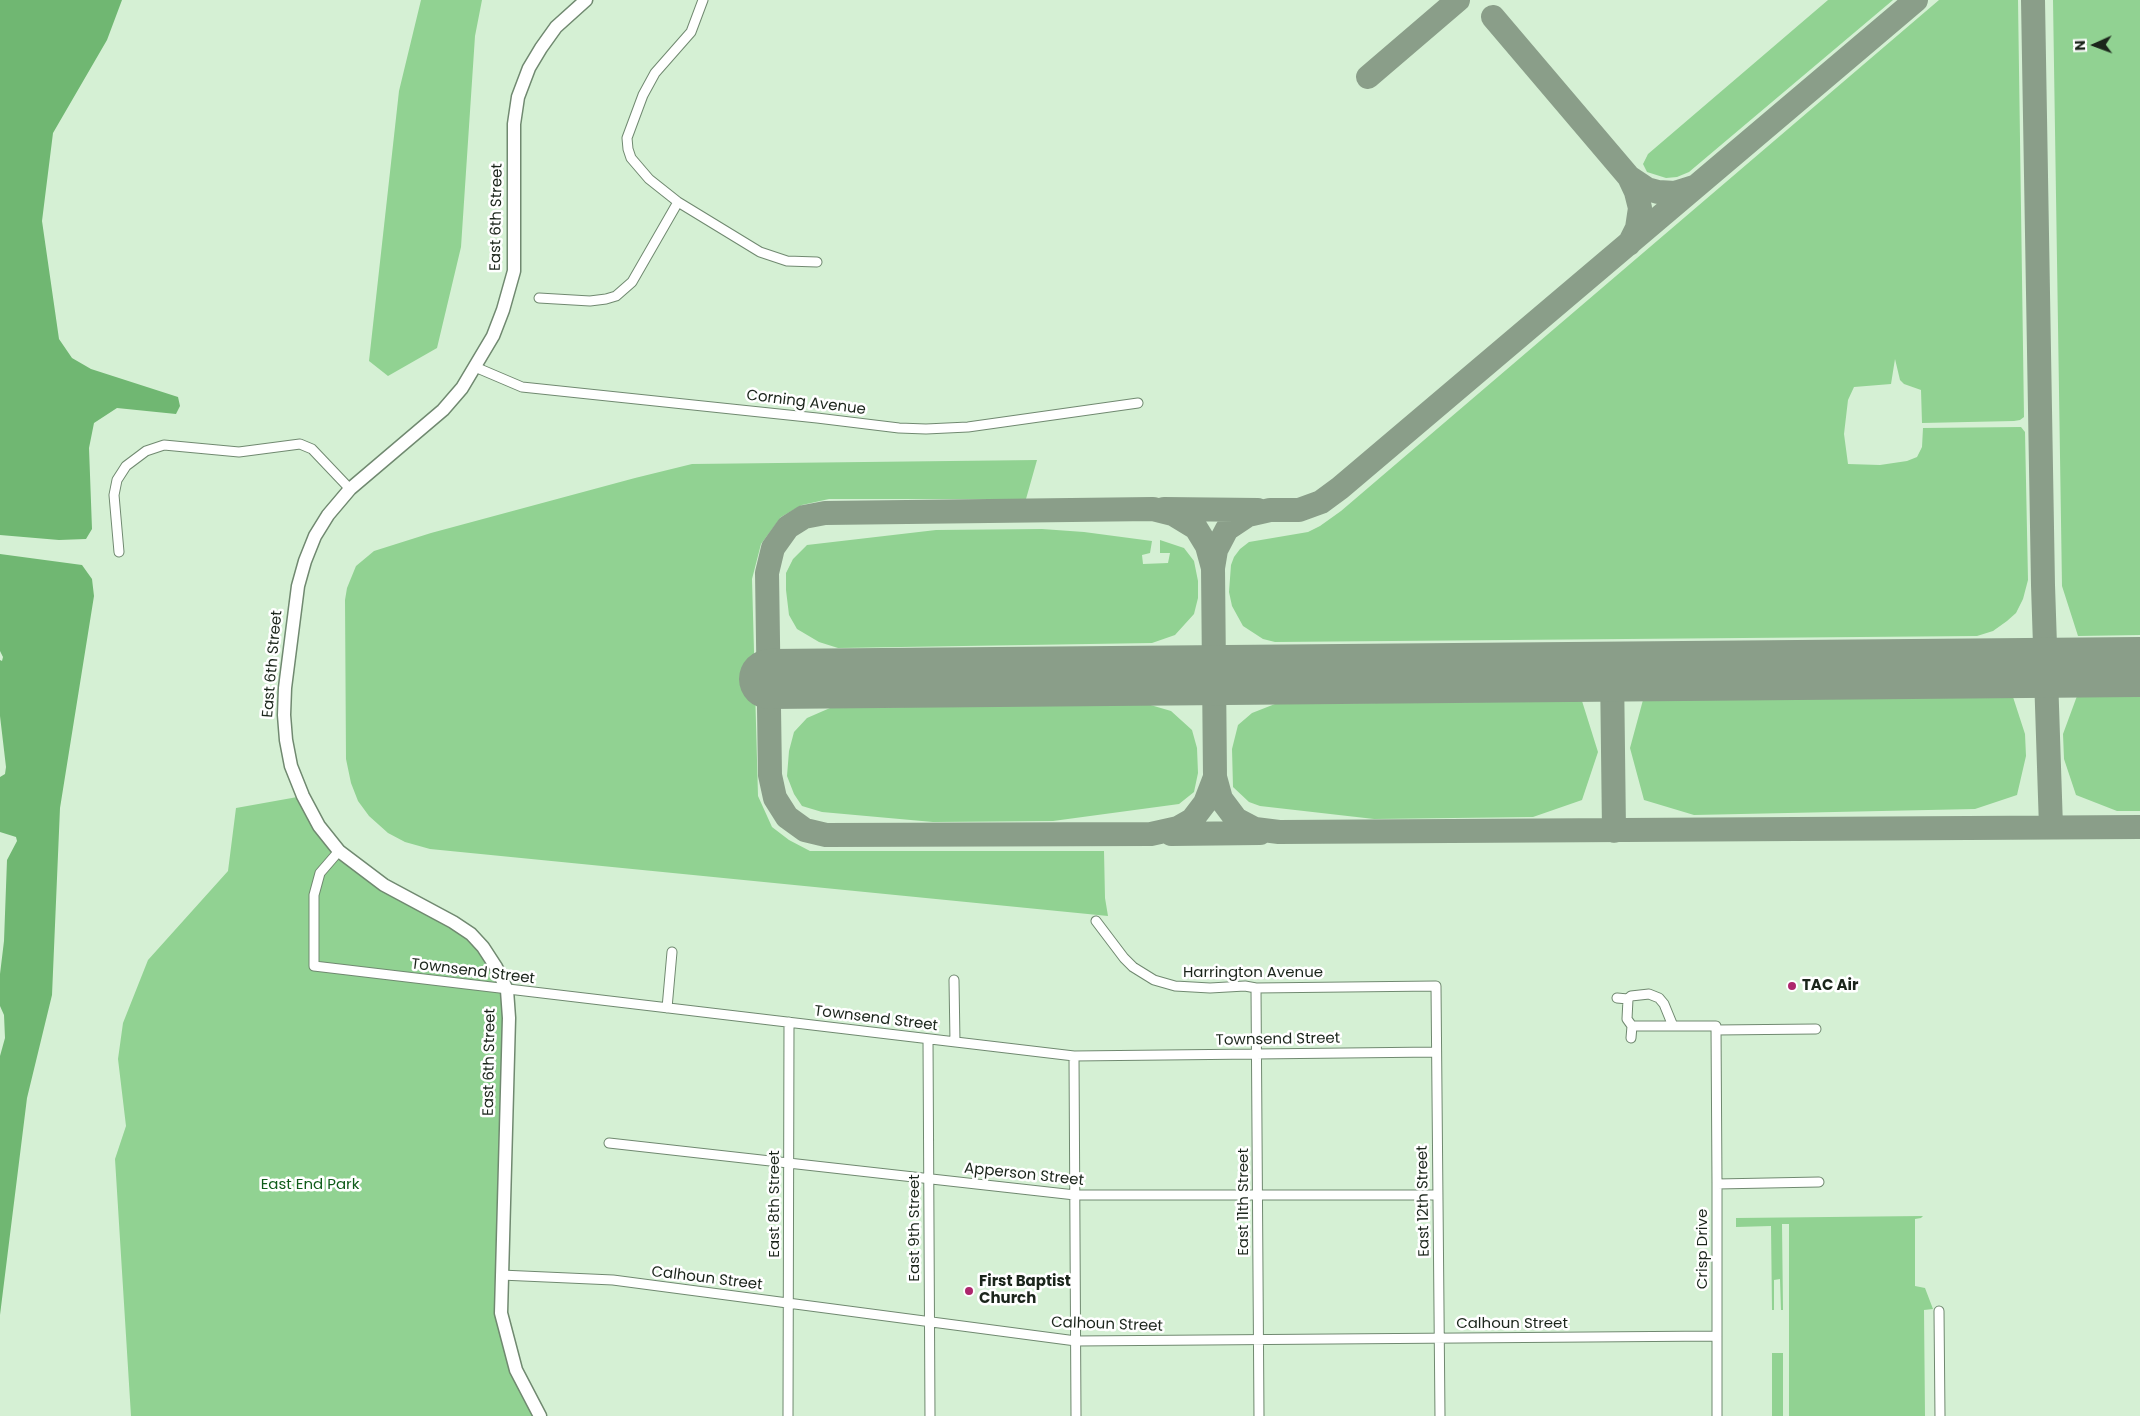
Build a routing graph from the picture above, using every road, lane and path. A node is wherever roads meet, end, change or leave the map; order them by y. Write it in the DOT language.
graph roads {
  1 [pos="586,0"];
  2 [pos="703,0"];
  3 [pos="678,202"];
  4 [pos="817,262"];
  5 [pos="539,298"];
  6 [pos="475,367"];
  7 [pos="1138,403"];
  8 [pos="350,489"];
  9 [pos="120,552"];
  10 [pos="339,851"];
  11 [pos="1096,921"];
  12 [pos="672,952"];
  13 [pos="954,980"];
  14 [pos="1436,986"];
  15 [pos="1256,988"];
  16 [pos="507,990"];
  17 [pos="1617,998"];
  18 [pos="1628,998"];
  19 [pos="667,1008"];
  20 [pos="789,1022"];
  21 [pos="1632,1026"];
  22 [pos="1673,1026"];
  23 [pos="1816,1029"];
  24 [pos="1716,1030"];
  25 [pos="1631,1038"];
  26 [pos="928,1039"];
  27 [pos="955,1042"];
  28 [pos="1436,1052"];
  29 [pos="1256,1054"];
  30 [pos="1074,1056"];
  31 [pos="609,1143"];
  32 [pos="789,1163"];
  33 [pos="928,1179"];
  34 [pos="1819,1182"];
  35 [pos="1717,1184"];
  36 [pos="1075,1195"];
  37 [pos="1257,1195"];
  38 [pos="1438,1195"];
  39 [pos="501,1275"];
  40 [pos="788,1303"];
  41 [pos="1939,1312"];
  42 [pos="930,1322"];
  43 [pos="1717,1336"];
  44 [pos="1439,1338"];
  45 [pos="1258,1340"];
  46 [pos="1076,1341"];
  47 [pos="540,1416"];
  48 [pos="788,1416"];
  49 [pos="930,1416"];
  50 [pos="1076,1416"];
  51 [pos="1259,1416"];
  52 [pos="1440,1416"];
  53 [pos="1717,1416"];
  54 [pos="1940,1416"];
  1 -- 6 [label="main road, East 6th Street"];
  2 -- 3 [label="street"];
  3 -- 4 [label="street"];
  3 -- 5 [label="street"];
  6 -- 7 [label="street, Corning Avenue"];
  6 -- 8 [label="main road, East 6th Street"];
  8 -- 9 [label="street"];
  8 -- 10 [label="main road, East 6th Street"];
  10 -- 16 [label="main road, East 6th Street"];
  10 -- 16 [label="street, Townsend Street"];
  11 -- 15 [label="street, Harrington Avenue"];
  12 -- 19 [label="street"];
  13 -- 27 [label="street"];
  14 -- 15 [label="street, Harrington Avenue"];
  14 -- 28 [label="street, East 12th Street"];
  15 -- 29 [label="street, East 11th Street"];
  16 -- 19 [label="street, Townsend Street"];
  16 -- 39 [label="main road, East 6th Street"];
  17 -- 18 [label="street"];
  18 -- 21 [label="street"];
  18 -- 22 [label="street"];
  19 -- 20 [label="street, Townsend Street"];
  20 -- 26 [label="street, Townsend Street"];
  20 -- 32 [label="street, East 8th Street"];
  21 -- 22 [label="street"];
  21 -- 25 [label="street"];
  22 -- 24 [label="street"];
  23 -- 24 [label="street"];
  24 -- 35 [label="street, Crisp Drive"];
  26 -- 27 [label="street, Townsend Street"];
  26 -- 33 [label="street, East 9th Street"];
  27 -- 30 [label="street, Townsend Street"];
  28 -- 29 [label="street, Townsend Street"];
  28 -- 38 [label="street, East 12th Street"];
  29 -- 30 [label="street, Townsend Street"];
  29 -- 37 [label="street, East 11th Street"];
  30 -- 36 [label="street"];
  31 -- 32 [label="street, Apperson Street"];
  32 -- 33 [label="street, Apperson Street"];
  32 -- 40 [label="street, East 8th Street"];
  33 -- 36 [label="street, Apperson Street"];
  33 -- 42 [label="street, East 9th Street"];
  34 -- 35 [label="street"];
  35 -- 43 [label="street, Crisp Drive"];
  36 -- 37 [label="street, Apperson Street"];
  36 -- 46 [label="street"];
  37 -- 38 [label="street, Apperson Street"];
  37 -- 45 [label="street, East 11th Street"];
  38 -- 44 [label="street, East 12th Street"];
  39 -- 40 [label="street, Calhoun Street"];
  39 -- 47 [label="main road, East 6th Street"];
  40 -- 42 [label="street, Calhoun Street"];
  40 -- 48 [label="street, East 8th Street"];
  41 -- 54 [label="street"];
  42 -- 46 [label="street, Calhoun Street"];
  42 -- 49 [label="street, East 9th Street"];
  43 -- 44 [label="street, Calhoun Street"];
  43 -- 53 [label="street, Crisp Drive"];
  44 -- 45 [label="street, Calhoun Street"];
  44 -- 52 [label="street, East 12th Street"];
  45 -- 46 [label="street, Calhoun Street"];
  45 -- 51 [label="street, East 11th Street"];
  46 -- 50 [label="street"];
}
